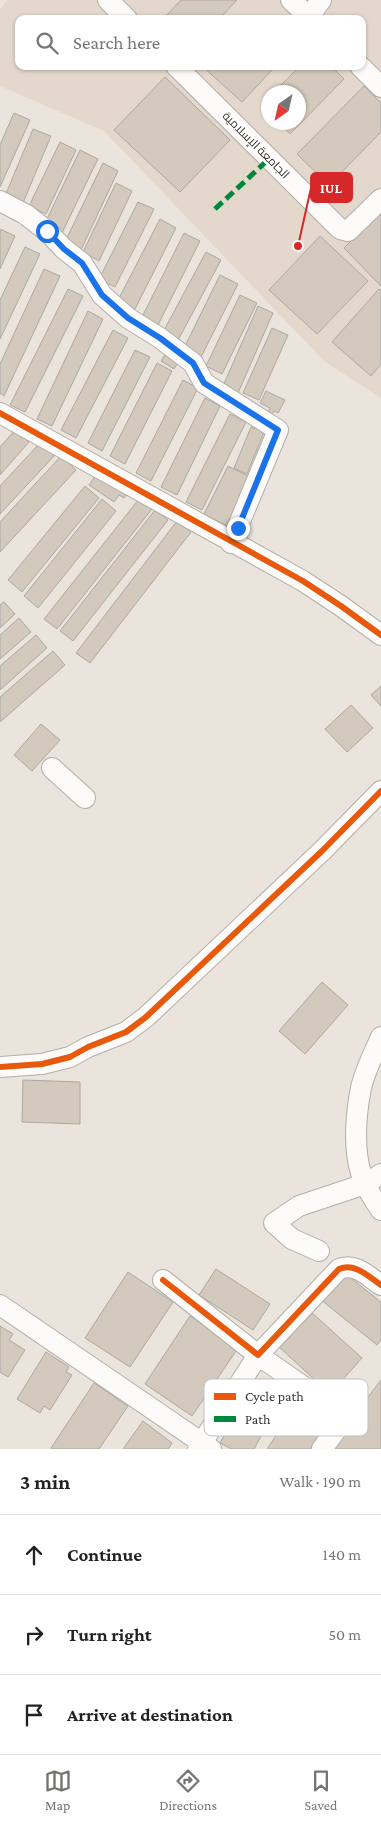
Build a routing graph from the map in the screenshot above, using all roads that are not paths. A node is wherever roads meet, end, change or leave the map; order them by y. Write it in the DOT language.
graph roads {
  1 [pos="108,0"];
  2 [pos="291,0"];
  3 [pos="321,0"];
  4 [pos="123,15"];
  5 [pos="307,15"];
  6 [pos="312,15"];
  7 [pos="180,70"];
  8 [pos="364,70"];
  9 [pos="381,87"];
  10 [pos="381,199"];
  11 [pos="0,201"];
  12 [pos="0,413"];
  13 [pos="231,543"];
  14 [pos="381,635"];
  15 [pos="52,768"];
  16 [pos="381,791"];
  17 [pos="85,798"];
  18 [pos="381,1037"];
  19 [pos="0,1067"];
  20 [pos="373,1179"];
  21 [pos="381,1210"];
  22 [pos="319,1251"];
  23 [pos="163,1280"];
  24 [pos="381,1285"];
  25 [pos="0,1305"];
  26 [pos="258,1355"];
  27 [pos="244,1379"];
  28 [pos="292,1379"];
  29 [pos="210,1436"];
  30 [pos="332,1436"];
  31 [pos="204,1447"];
  32 [pos="322,1449"];
  1 -- 4 [label="street"];
  2 -- 5 [label="street"];
  3 -- 6 [label="street"];
  7 -- 10 [label="street, الجامعة الإسلامية"];
  8 -- 9 [label="street"];
  11 -- 13 [label="street"];
  12 -- 13 [label="street"];
  13 -- 14 [label="street"];
  15 -- 17 [label="street"];
  16 -- 19 [label="street"];
  18 -- 20 [label="street"];
  20 -- 21 [label="street"];
  20 -- 22 [label="street"];
  23 -- 26 [label="street"];
  24 -- 26 [label="street"];
  25 -- 31 [label="street"];
  26 -- 27 [label="street"];
  26 -- 28 [label="street"];
  29 -- 31 [label="street"];
  30 -- 32 [label="street"];
}
